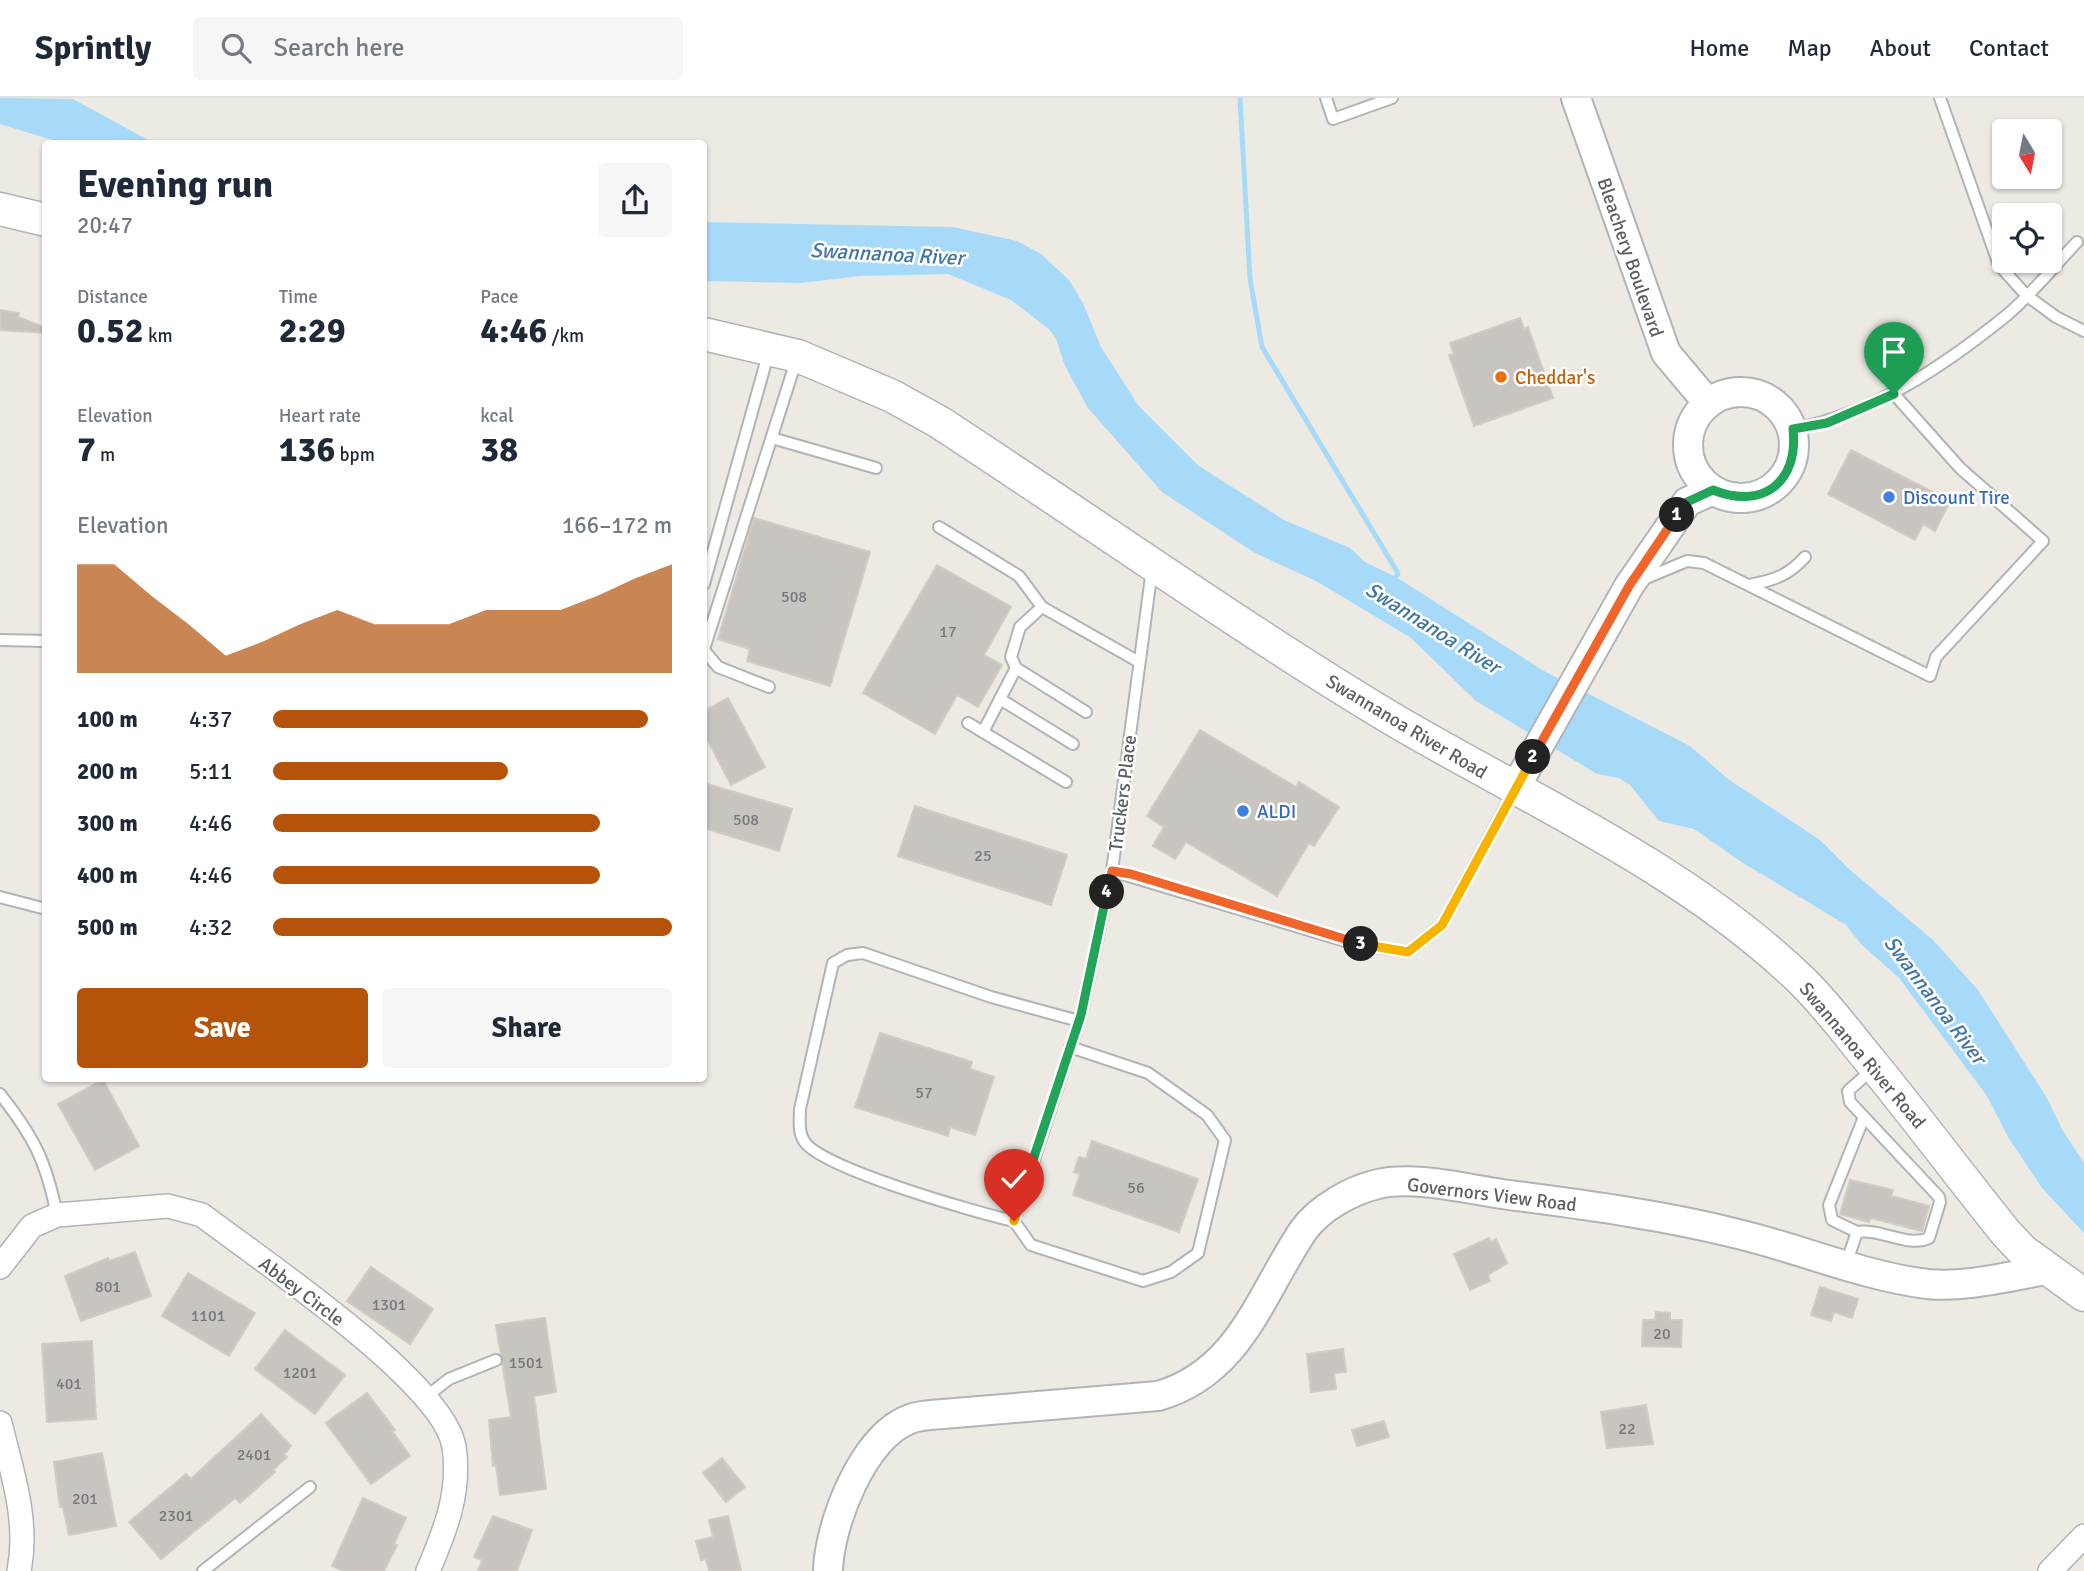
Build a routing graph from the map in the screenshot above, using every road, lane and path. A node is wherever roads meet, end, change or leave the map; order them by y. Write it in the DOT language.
graph roads {
  1 [pos="1326,98"];
  2 [pos="1392,98"];
  3 [pos="1576,98"];
  4 [pos="1940,98"];
  5 [pos="0,209"];
  6 [pos="42,219"];
  7 [pos="2077,242"];
  8 [pos="2026,295"];
  9 [pos="2084,331"];
  10 [pos="707,335"];
  11 [pos="784,352"];
  12 [pos="1894,394"];
  13 [pos="1708,402"];
  14 [pos="1793,429"];
  15 [pos="772,438"];
  16 [pos="876,468"];
  17 [pos="1713,490"];
  18 [pos="939,527"];
  19 [pos="1805,557"];
  20 [pos="1153,562"];
  21 [pos="707,575"];
  22 [pos="1749,584"];
  23 [pos="1629,586"];
  24 [pos="1042,607"];
  25 [pos="0,640"];
  26 [pos="707,640"];
  27 [pos="42,641"];
  28 [pos="707,653"];
  29 [pos="1139,662"];
  30 [pos="1016,668"];
  31 [pos="769,687"];
  32 [pos="1000,699"];
  33 [pos="1086,712"];
  34 [pos="968,723"];
  35 [pos="983,732"];
  36 [pos="1073,744"];
  37 [pos="1066,782"];
  38 [pos="1515,788"];
  39 [pos="1112,871"];
  40 [pos="0,897"];
  41 [pos="42,908"];
  42 [pos="1079,1021"];
  43 [pos="1070,1047"];
  44 [pos="1875,1067"];
  45 [pos="0,1094"];
  46 [pos="1864,1117"];
  47 [pos="57,1215"];
  48 [pos="1014,1221"];
  49 [pos="1857,1232"];
  50 [pos="1846,1264"];
  51 [pos="0,1267"];
  52 [pos="2047,1270"];
  53 [pos="2084,1295"];
  54 [pos="496,1360"];
  55 [pos="426,1396"];
  56 [pos="0,1423"];
  57 [pos="310,1487"];
  58 [pos="2084,1536"];
  59 [pos="19,1571"];
  60 [pos="203,1571"];
  61 [pos="428,1571"];
  62 [pos="828,1571"];
  63 [pos="2050,1571"];
  1 -- 2 [label="lane"];
  3 -- 13 [label="street, Bleachery Boulevard"];
  4 -- 8 [label="lane"];
  5 -- 6 [label="main road"];
  7 -- 8 [label="lane"];
  8 -- 9 [label="lane"];
  8 -- 12 [label="lane"];
  10 -- 11 [label="main road, Swannanoa River Road"];
  11 -- 15 [label="lane"];
  11 -- 20 [label="main road, Swannanoa River Road"];
  11 -- 21 [label="lane"];
  12 -- 14 [label="lane"];
  12 -- 22 [label="lane"];
  13 -- 14 [label="street"];
  13 -- 17 [label="street"];
  14 -- 17 [label="street"];
  15 -- 16 [label="lane"];
  15 -- 26 [label="lane"];
  17 -- 23 [label="street"];
  18 -- 24 [label="lane"];
  19 -- 22 [label="lane"];
  20 -- 29 [label="lane, Truckers Place"];
  20 -- 38 [label="main road, Swannanoa River Road"];
  22 -- 23 [label="lane"];
  23 -- 38 [label="street"];
  24 -- 29 [label="lane"];
  24 -- 30 [label="lane"];
  25 -- 27 [label="lane"];
  28 -- 31 [label="lane"];
  29 -- 39 [label="lane, Truckers Place"];
  30 -- 32 [label="lane"];
  30 -- 33 [label="lane"];
  32 -- 35 [label="lane"];
  32 -- 36 [label="lane"];
  34 -- 35 [label="lane"];
  35 -- 37 [label="lane"];
  38 -- 39 [label="lane"];
  38 -- 44 [label="main road, Swannanoa River Road"];
  39 -- 42 [label="lane, Truckers Place"];
  40 -- 41 [label="lane"];
  42 -- 43 [label="lane, Truckers Place"];
  42 -- 48 [label="lane"];
  43 -- 48 [label="lane, Truckers Place"];
  43 -- 48 [label="lane"];
  44 -- 46 [label="lane"];
  44 -- 52 [label="main road, Swannanoa River Road"];
  45 -- 47 [label="lane"];
  46 -- 49 [label="lane"];
  46 -- 49 [label="lane"];
  47 -- 51 [label="street, Abbey Circle"];
  47 -- 55 [label="street, Abbey Circle"];
  49 -- 50 [label="lane"];
  50 -- 52 [label="street, Governors View Road"];
  50 -- 62 [label="street, Governors View Road"];
  52 -- 53 [label="main road, Swannanoa River Road"];
  54 -- 55 [label="lane"];
  55 -- 61 [label="street, Abbey Circle"];
  56 -- 59 [label="street"];
  57 -- 60 [label="lane"];
  58 -- 63 [label="street"];
}
